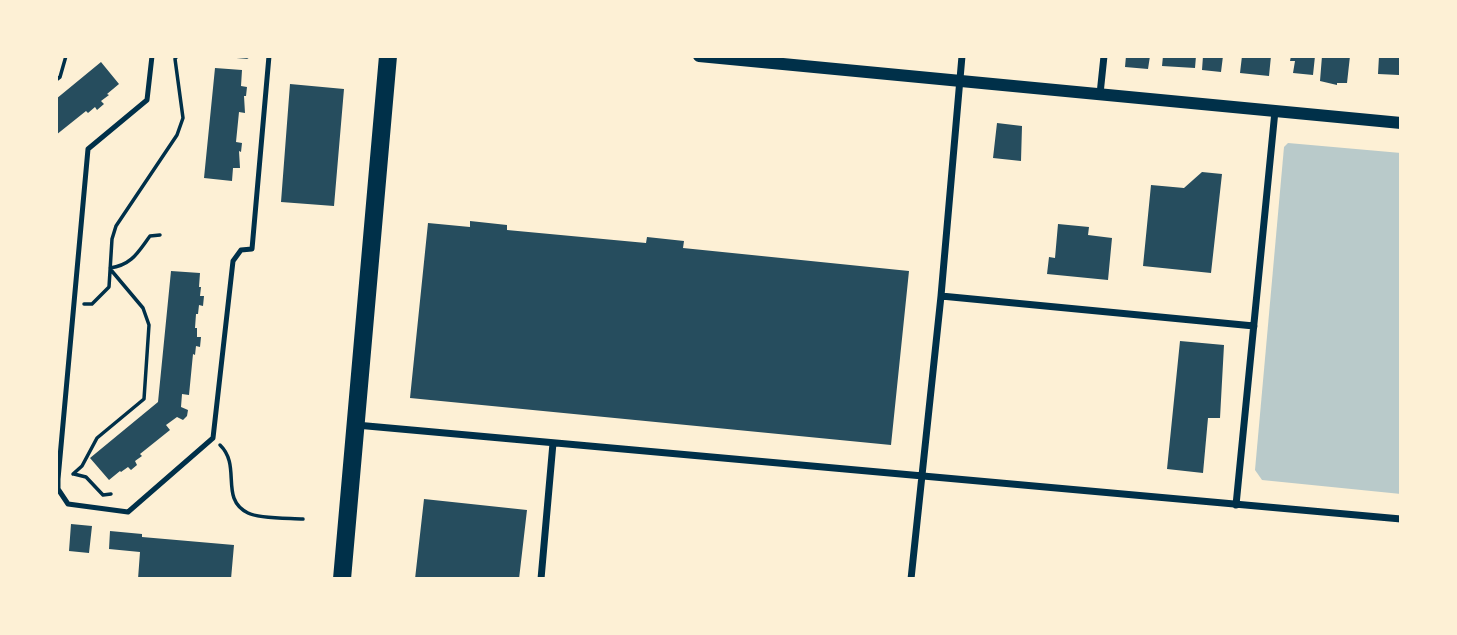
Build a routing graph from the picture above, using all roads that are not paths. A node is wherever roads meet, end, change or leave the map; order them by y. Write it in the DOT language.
graph roads {
  1 [pos="152,56"];
  2 [pos="269,56"];
  3 [pos="388,56"];
  4 [pos="699,56"];
  5 [pos="962,56"];
  6 [pos="1104,56"];
  7 [pos="960,81"];
  8 [pos="1100,94"];
  9 [pos="1275,111"];
  10 [pos="1401,123"];
  11 [pos="941,296"];
  12 [pos="1254,326"];
  13 [pos="355,425"];
  14 [pos="553,443"];
  15 [pos="921,477"];
  16 [pos="1236,505"];
  17 [pos="1401,519"];
  18 [pos="342,579"];
  19 [pos="541,579"];
  20 [pos="911,579"];
  1 -- 2 [label="lane"];
  3 -- 13 [label="main road"];
  4 -- 7 [label="street"];
  5 -- 7 [label="street"];
  6 -- 8 [label="street"];
  7 -- 8 [label="street"];
  7 -- 11 [label="street"];
  8 -- 9 [label="street"];
  9 -- 10 [label="street"];
  9 -- 12 [label="street"];
  11 -- 12 [label="street"];
  11 -- 15 [label="street"];
  12 -- 16 [label="street"];
  13 -- 14 [label="street"];
  13 -- 18 [label="main road"];
  14 -- 15 [label="street"];
  14 -- 19 [label="street"];
  15 -- 16 [label="street"];
  15 -- 20 [label="street"];
  16 -- 17 [label="street"];
}
